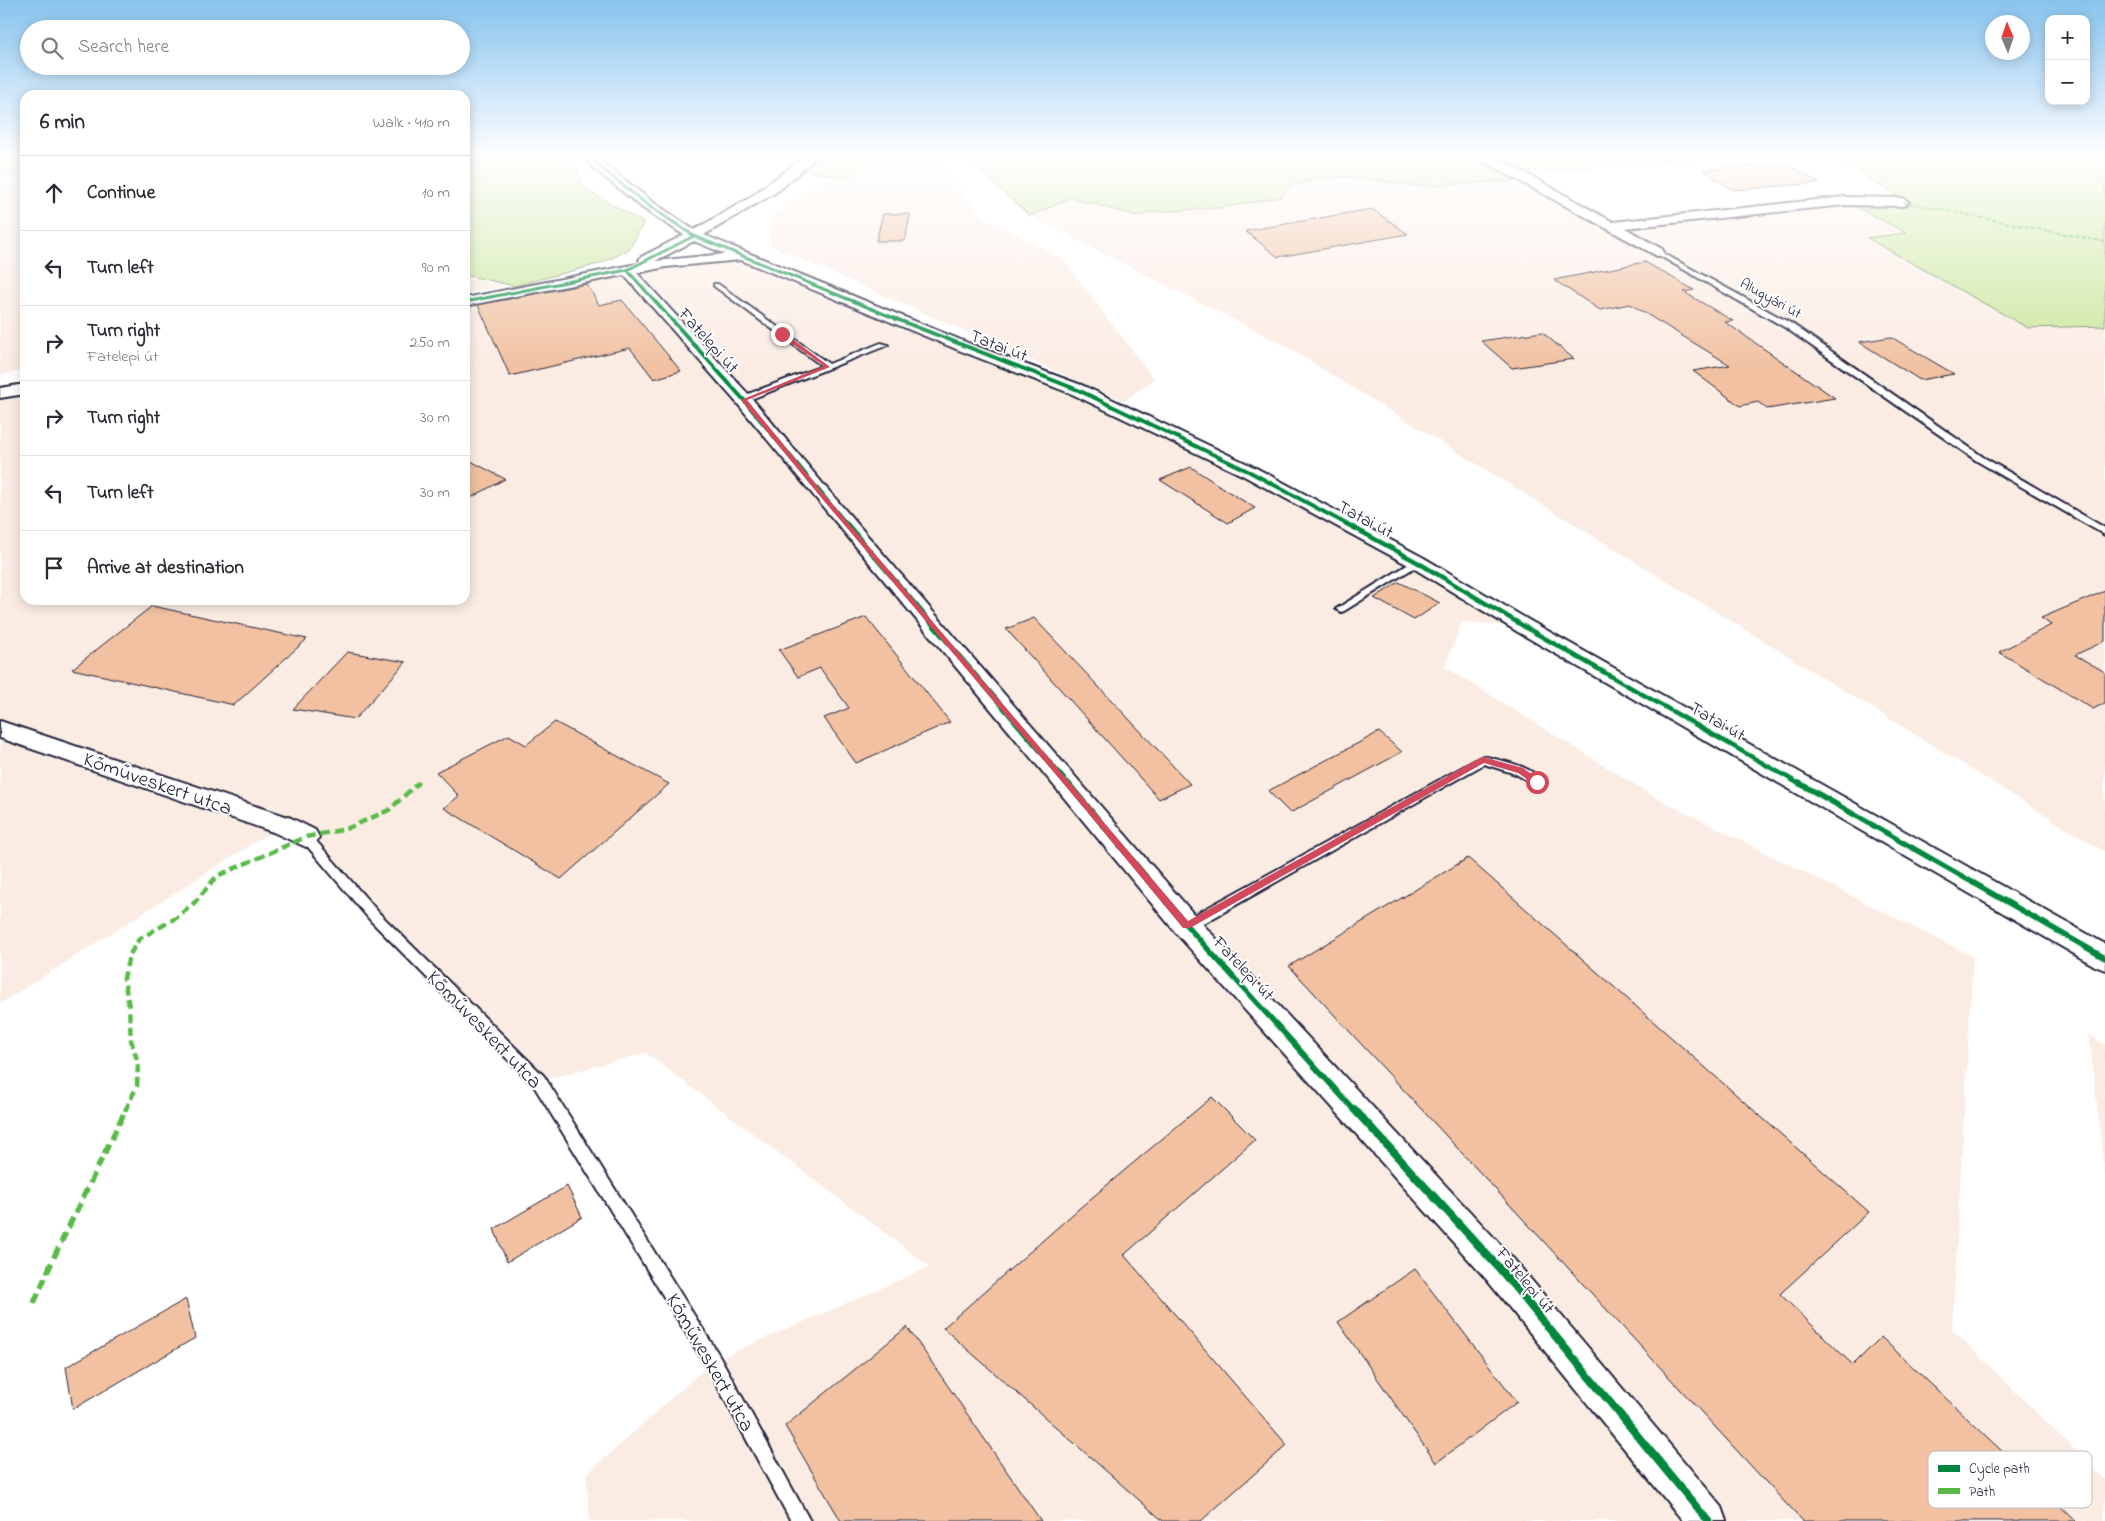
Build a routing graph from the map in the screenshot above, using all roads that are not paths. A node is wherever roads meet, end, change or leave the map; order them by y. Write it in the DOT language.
graph roads {
  1 [pos="659,228"];
  2 [pos="682,228"];
  3 [pos="709,228"];
  4 [pos="1614,228"];
  5 [pos="694,236"];
  6 [pos="1657,252"];
  7 [pos="742,257"];
  8 [pos="627,270"];
  9 [pos="716,285"];
  10 [pos="470,301"];
  11 [pos="884,345"];
  12 [pos="828,367"];
  13 [pos="20,389"];
  14 [pos="0,393"];
  15 [pos="743,400"];
  16 [pos="2105,532"];
  17 [pos="1417,562"];
  18 [pos="1341,609"];
  19 [pos="0,729"];
  20 [pos="1537,782"];
  21 [pos="306,837"];
  22 [pos="1187,926"];
  23 [pos="2105,958"];
  24 [pos="802,1521"];
  25 [pos="1708,1521"];
  1 -- 8 [label="street"];
  2 -- 5 [label="street, Tatai út"];
  3 -- 5 [label="street"];
  4 -- 6 [label="street, Alugyári út"];
  5 -- 7 [label="street, Tatai út"];
  5 -- 8 [label="street"];
  6 -- 16 [label="lane, Alugyári út"];
  7 -- 8 [label="street"];
  7 -- 17 [label="street, Tatai út"];
  8 -- 10 [label="street"];
  8 -- 15 [label="street, Fatelepi út"];
  9 -- 12 [label="lane"];
  11 -- 12 [label="lane"];
  12 -- 15 [label="lane"];
  13 -- 14 [label="street"];
  15 -- 22 [label="street, Fatelepi út"];
  17 -- 18 [label="lane"];
  17 -- 23 [label="street, Tatai út"];
  19 -- 21 [label="street, Kőműveskert utca"];
  20 -- 22 [label="lane"];
  21 -- 24 [label="lane, Kőműveskert utca"];
  22 -- 25 [label="street, Fatelepi út"];
}
